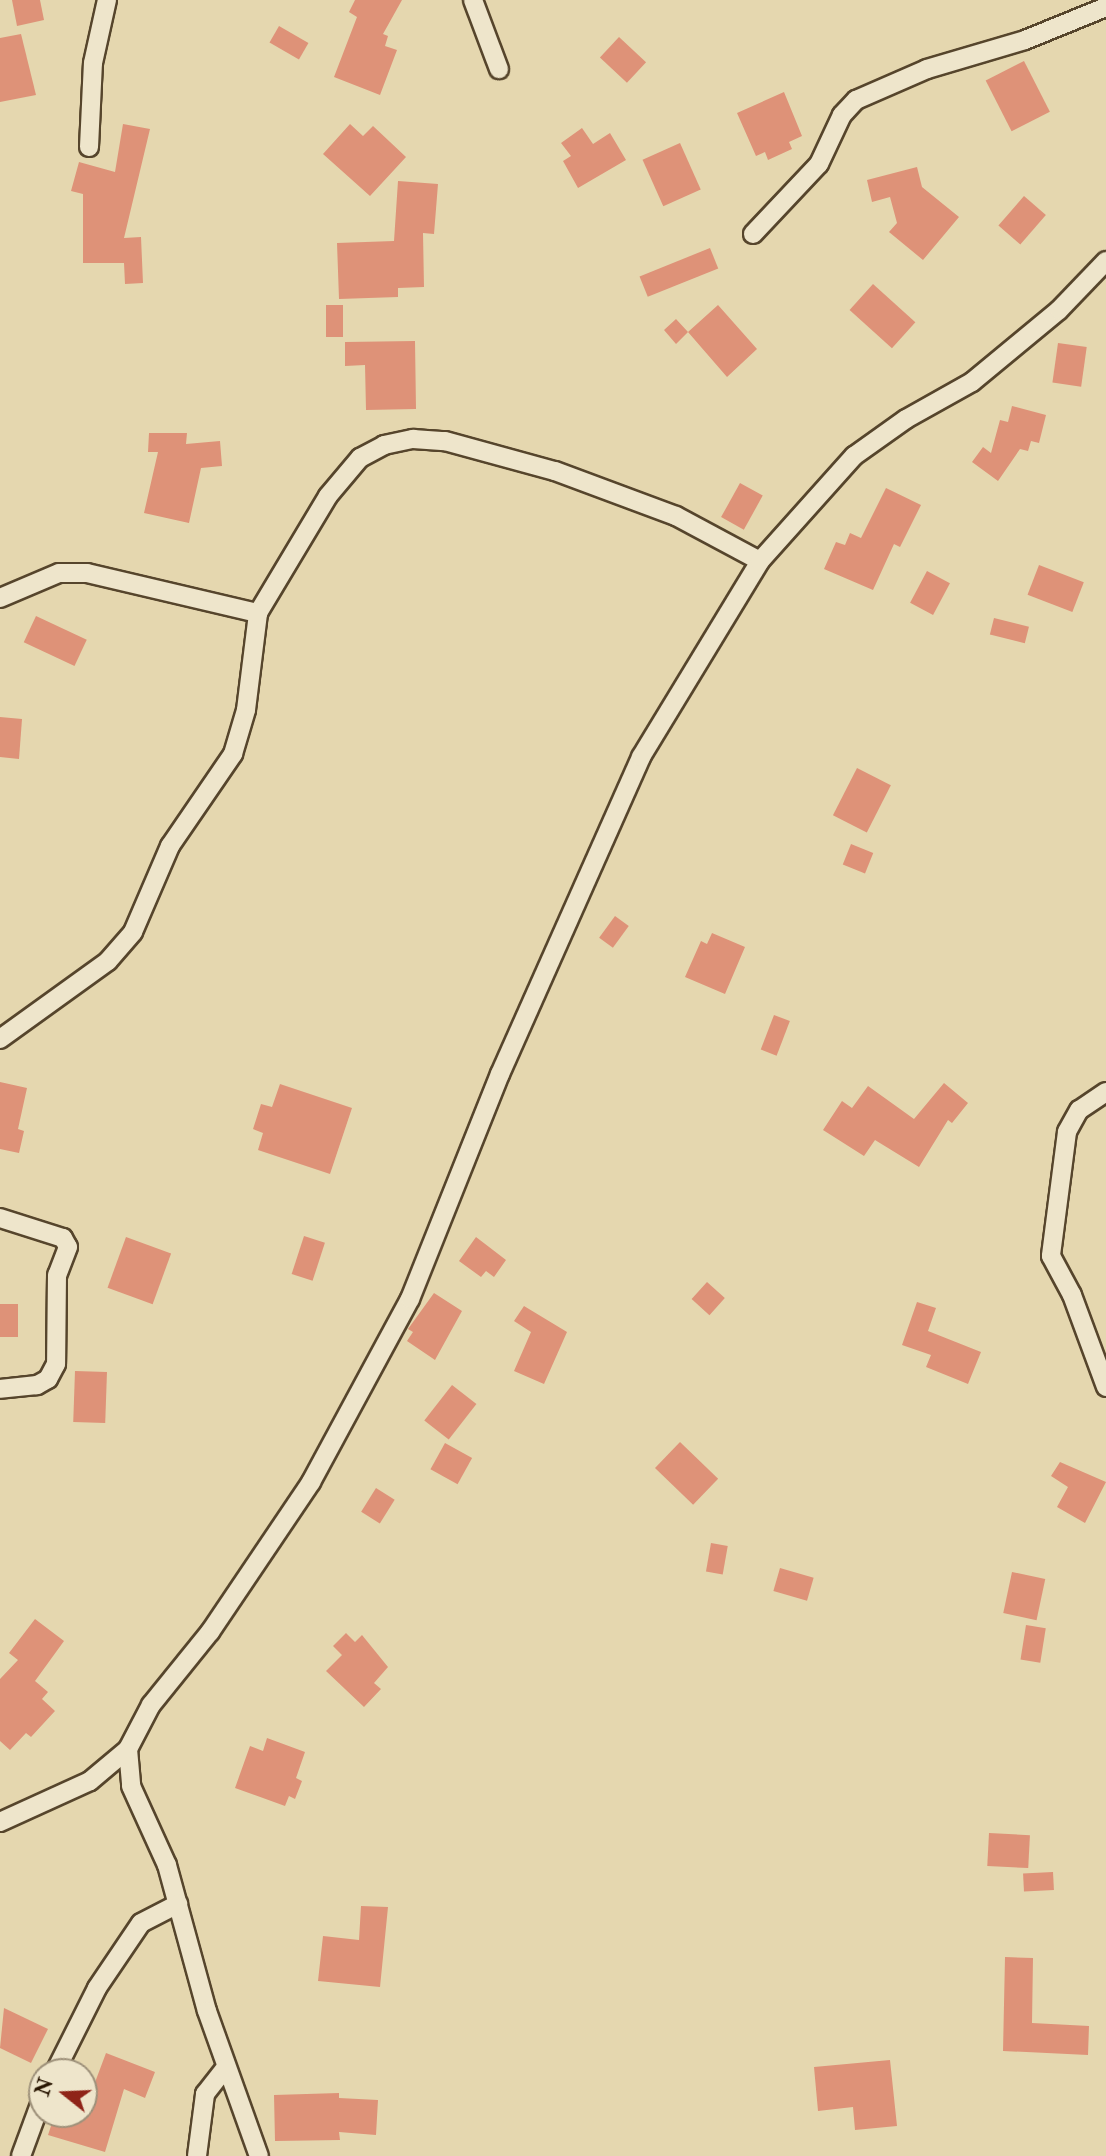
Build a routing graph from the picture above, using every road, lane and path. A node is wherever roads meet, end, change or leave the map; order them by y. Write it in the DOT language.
graph roads {
  1 [pos="107,0"];
  2 [pos="474,0"];
  3 [pos="1106,7"];
  4 [pos="499,69"];
  5 [pos="89,147"];
  6 [pos="753,234"];
  7 [pos="1106,261"];
  8 [pos="760,561"];
  9 [pos="0,598"];
  10 [pos="258,613"];
  11 [pos="0,1039"];
  12 [pos="1106,1092"];
  13 [pos="0,1218"];
  14 [pos="1106,1387"];
  15 [pos="0,1389"];
  16 [pos="128,1749"];
  17 [pos="0,1822"];
  18 [pos="178,1904"];
  19 [pos="62,2058"];
  20 [pos="226,2067"];
  21 [pos="32,2128"];
  22 [pos="22,2156"];
  23 [pos="197,2156"];
  24 [pos="259,2156"];
  1 -- 5 [label="street"];
  2 -- 4 [label="street"];
  3 -- 6 [label="street"];
  7 -- 8 [label="street"];
  8 -- 10 [label="street"];
  8 -- 16 [label="street"];
  9 -- 10 [label="street"];
  10 -- 11 [label="street"];
  12 -- 14 [label="street"];
  13 -- 15 [label="street"];
  16 -- 17 [label="street"];
  16 -- 18 [label="street"];
  18 -- 19 [label="street"];
  18 -- 20 [label="street"];
  20 -- 23 [label="street"];
  20 -- 24 [label="street"];
  21 -- 22 [label="street"];
}
